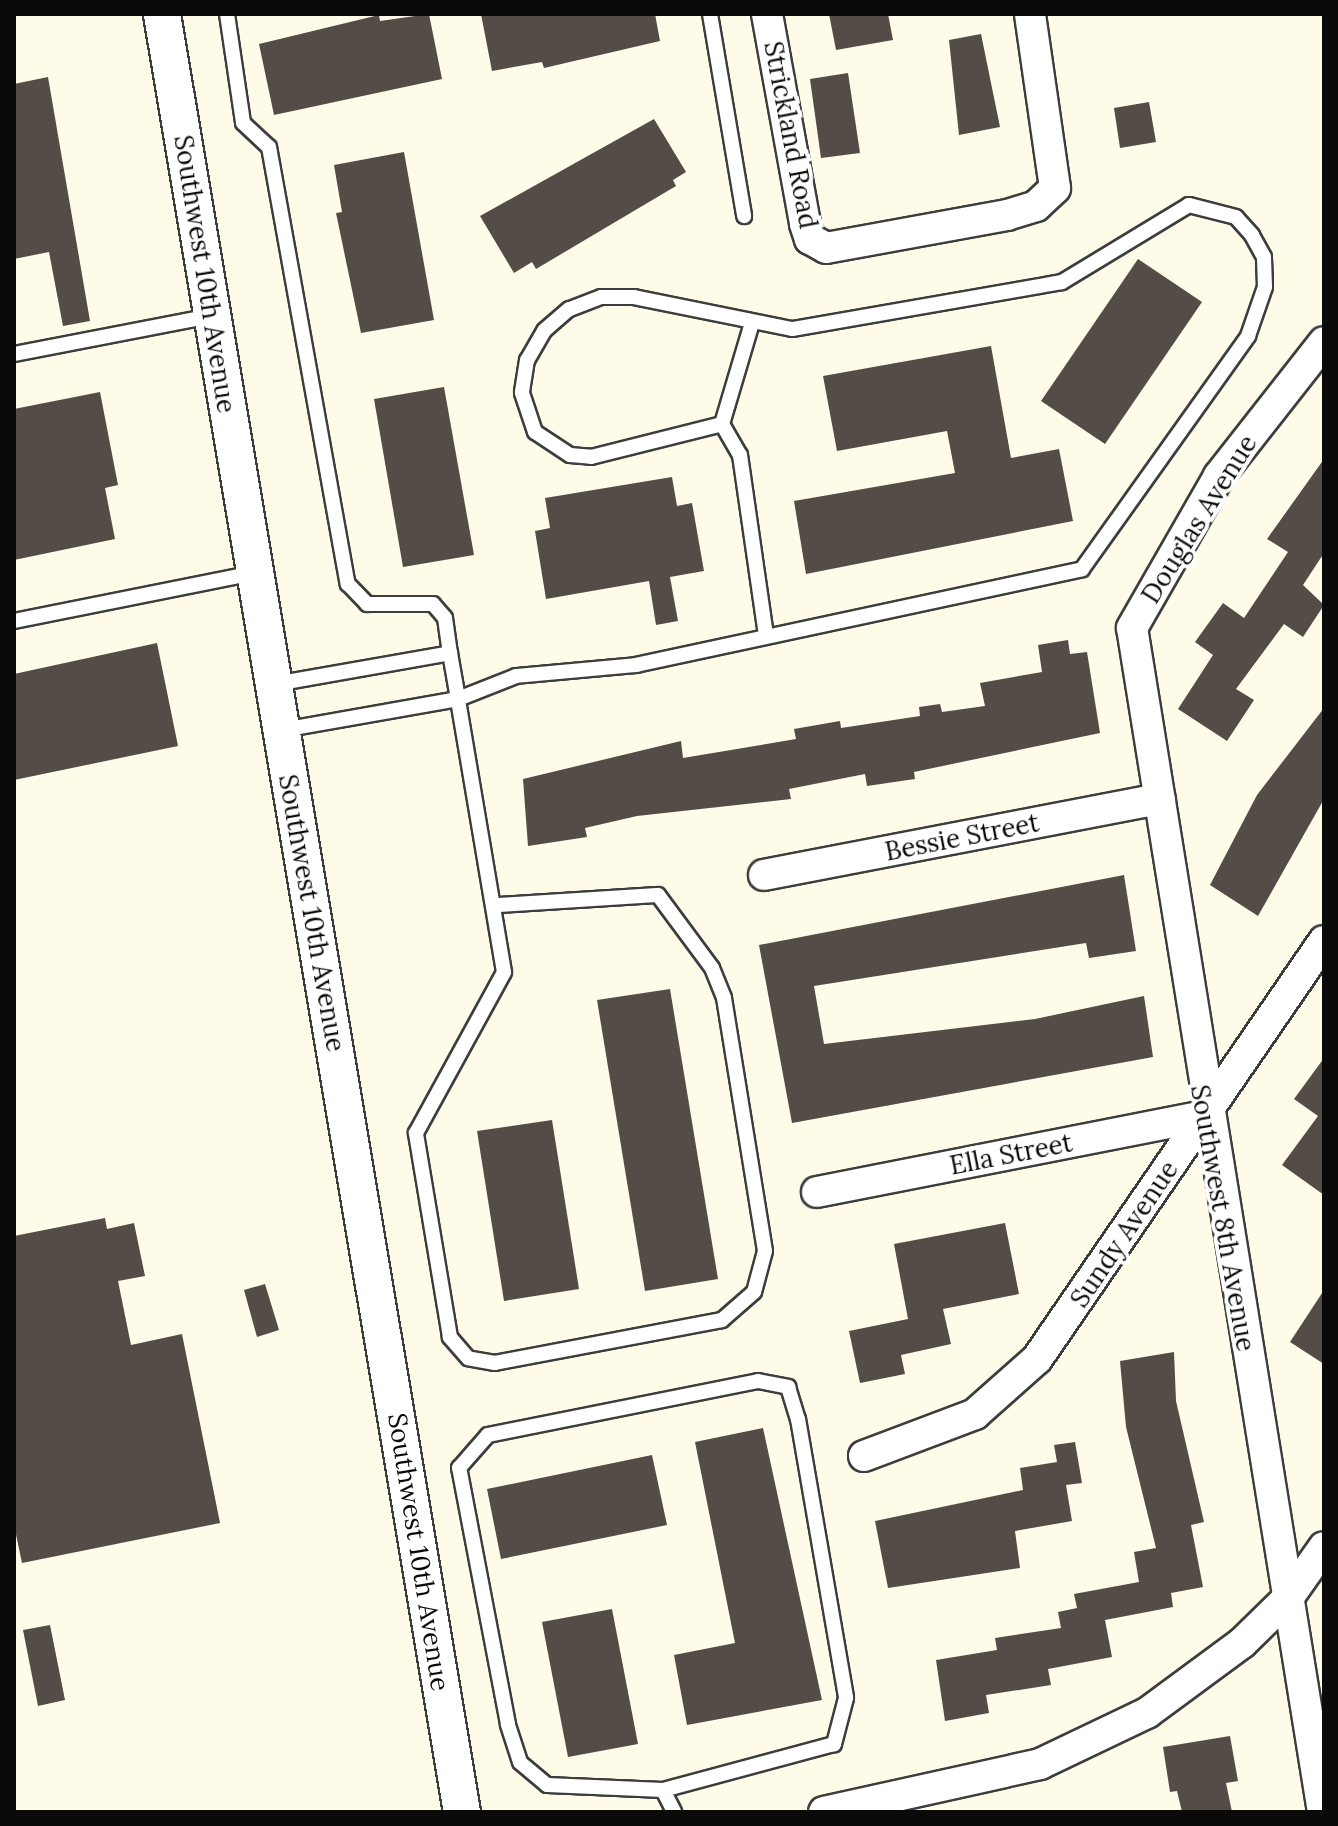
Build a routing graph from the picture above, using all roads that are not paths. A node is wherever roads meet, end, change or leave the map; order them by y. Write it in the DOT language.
graph roads {
  1 [pos="162,14"];
  2 [pos="227,14"];
  3 [pos="710,14"];
  4 [pos="767,14"];
  5 [pos="1030,14"];
  6 [pos="744,216"];
  7 [pos="213,316"];
  8 [pos="751,326"];
  9 [pos="1324,342"];
  10 [pos="14,354"];
  11 [pos="722,424"];
  12 [pos="255,573"];
  13 [pos="14,621"];
  14 [pos="1135,623"];
  15 [pos="766,635"];
  16 [pos="450,653"];
  17 [pos="274,684"];
  18 [pos="458,699"];
  19 [pos="281,730"];
  20 [pos="1160,799"];
  21 [pos="764,875"];
  22 [pos="498,905"];
  23 [pos="1324,941"];
  24 [pos="1205,1116"];
  25 [pos="817,1192"];
  26 [pos="864,1456"];
  27 [pos="1324,1547"];
  28 [pos="1288,1598"];
  29 [pos="1318,1744"];
  30 [pos="663,1790"];
  31 [pos="462,1812"];
  32 [pos="674,1812"];
  33 [pos="824,1812"];
  34 [pos="1323,1812"];
  1 -- 7 [label="street, Southwest 10th Avenue"];
  2 -- 16 [label="lane"];
  3 -- 6 [label="lane"];
  4 -- 5 [label="street, Strickland Road"];
  7 -- 10 [label="lane"];
  7 -- 12 [label="street, Southwest 10th Avenue"];
  8 -- 11 [label="lane"];
  8 -- 11 [label="lane"];
  8 -- 15 [label="lane"];
  9 -- 14 [label="street, Douglas Avenue"];
  11 -- 15 [label="lane"];
  12 -- 13 [label="lane"];
  12 -- 17 [label="street, Southwest 10th Avenue"];
  14 -- 20 [label="street, Southwest 8th Avenue"];
  15 -- 18 [label="lane"];
  16 -- 17 [label="lane"];
  16 -- 18 [label="lane"];
  17 -- 19 [label="street, Southwest 10th Avenue"];
  18 -- 19 [label="lane"];
  18 -- 22 [label="lane"];
  19 -- 31 [label="street, Southwest 10th Avenue"];
  20 -- 21 [label="street, Bessie Street"];
  20 -- 24 [label="street, Southwest 8th Avenue"];
  22 -- 22 [label="lane"];
  23 -- 24 [label="street, Sundy Avenue"];
  24 -- 25 [label="street, Ella Street"];
  24 -- 26 [label="street, Sundy Avenue"];
  24 -- 28 [label="street, Southwest 8th Avenue"];
  27 -- 28 [label="street"];
  28 -- 29 [label="street, Southwest 8th Avenue"];
  28 -- 33 [label="street"];
  29 -- 34 [label="street, Southwest 8th Avenue"];
  30 -- 30 [label="lane"];
  30 -- 32 [label="lane"];
}
